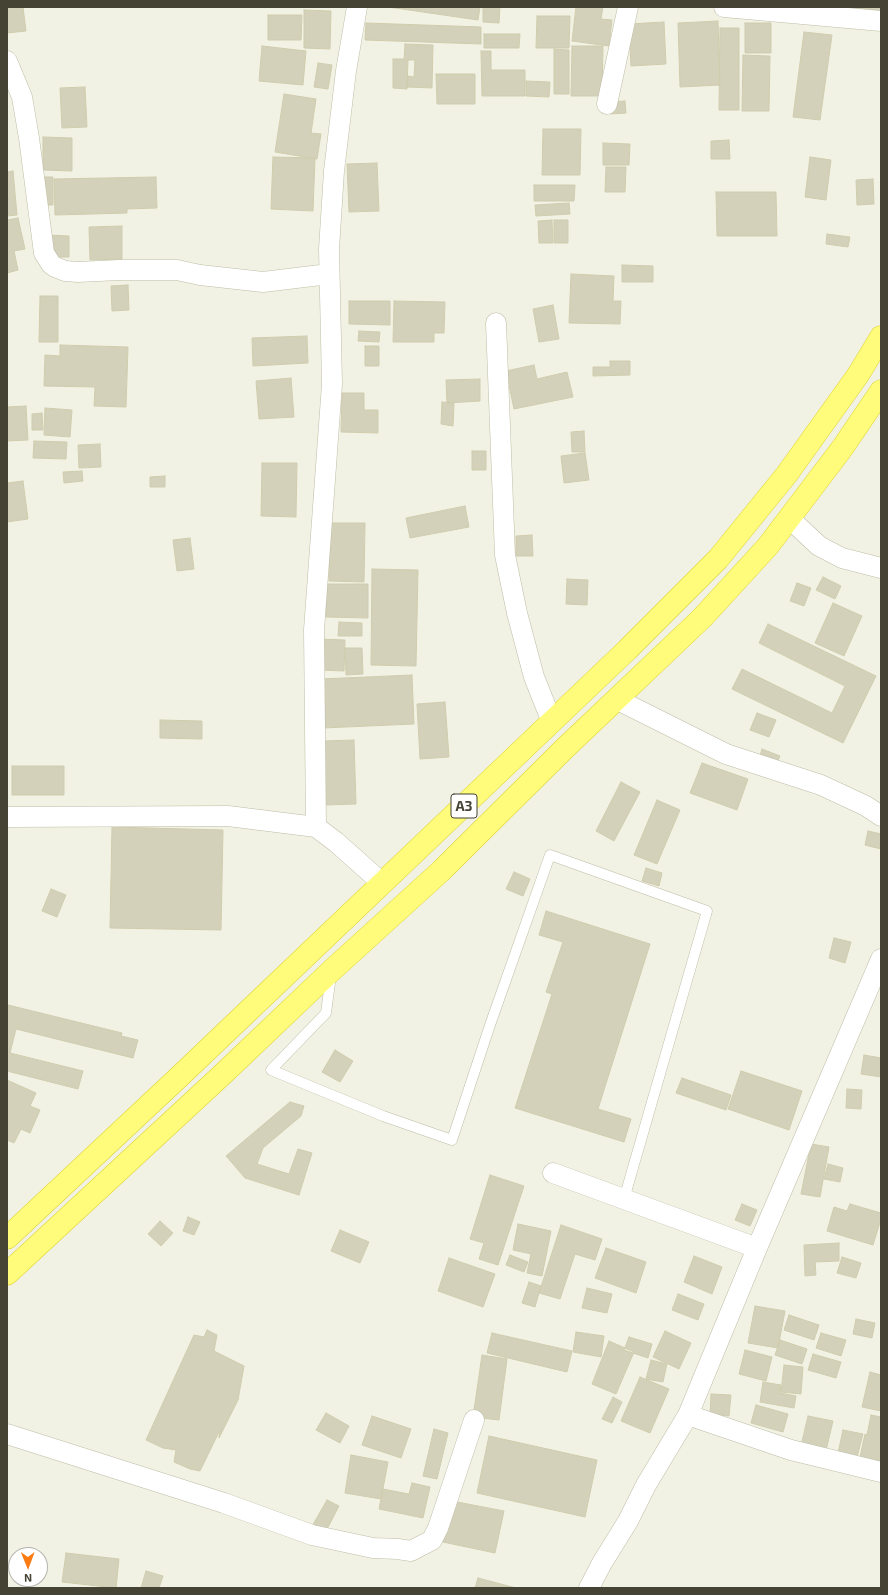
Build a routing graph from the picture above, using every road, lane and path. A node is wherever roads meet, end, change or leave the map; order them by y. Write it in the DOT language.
graph roads {
  1 [pos="357,7"];
  2 [pos="628,7"];
  3 [pos="724,7"];
  4 [pos="881,21"];
  5 [pos="7,61"];
  6 [pos="606,104"];
  7 [pos="329,274"];
  8 [pos="496,323"];
  9 [pos="881,337"];
  10 [pos="881,391"];
  11 [pos="789,518"];
  12 [pos="881,568"];
  13 [pos="616,699"];
  14 [pos="552,722"];
  15 [pos="881,816"];
  16 [pos="7,817"];
  17 [pos="316,827"];
  18 [pos="382,883"];
  19 [pos="881,958"];
  20 [pos="331,971"];
  21 [pos="553,1173"];
  22 [pos="624,1199"];
  23 [pos="7,1238"];
  24 [pos="757,1248"];
  25 [pos="7,1274"];
  26 [pos="688,1414"];
  27 [pos="474,1420"];
  28 [pos="7,1434"];
  29 [pos="881,1472"];
  30 [pos="589,1588"];
  1 -- 7 [label="street"];
  2 -- 6 [label="street"];
  3 -- 4 [label="street"];
  5 -- 7 [label="street"];
  7 -- 17 [label="street"];
  8 -- 14 [label="street"];
  9 -- 14 [label="highway, A3"];
  10 -- 11 [label="highway, A3"];
  11 -- 12 [label="street"];
  11 -- 13 [label="highway, A3"];
  13 -- 15 [label="street"];
  13 -- 20 [label="highway, A3"];
  14 -- 18 [label="highway, A3"];
  16 -- 17 [label="street"];
  17 -- 18 [label="street"];
  18 -- 23 [label="highway, A3"];
  19 -- 24 [label="street"];
  20 -- 22 [label="lane"];
  20 -- 25 [label="highway, A3"];
  21 -- 22 [label="street"];
  22 -- 24 [label="street"];
  24 -- 26 [label="street"];
  26 -- 29 [label="street"];
  26 -- 30 [label="street"];
  27 -- 28 [label="street"];
}
